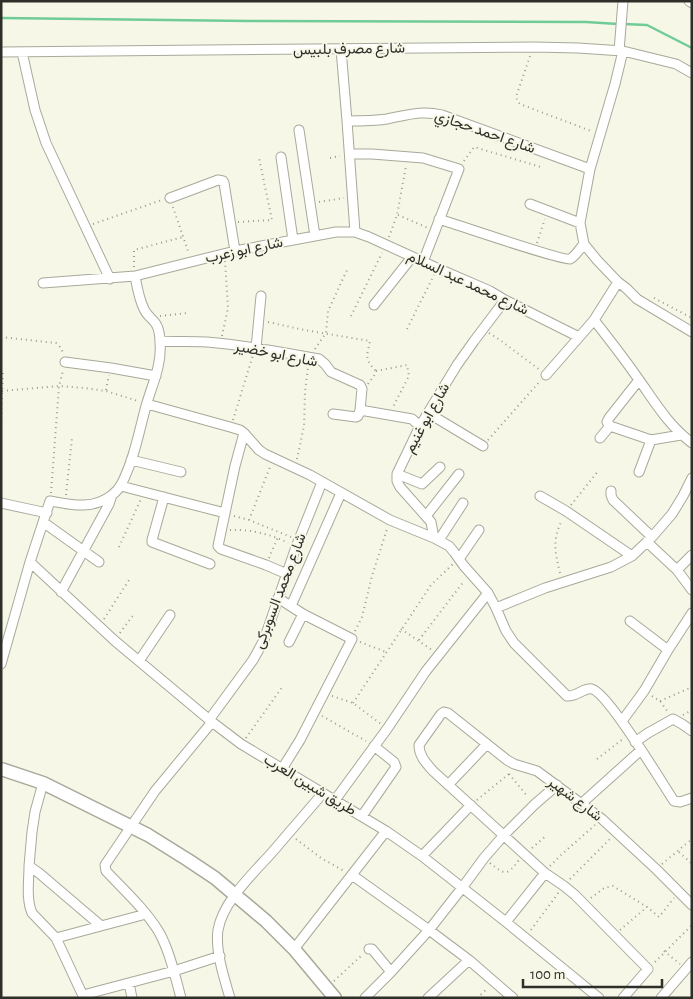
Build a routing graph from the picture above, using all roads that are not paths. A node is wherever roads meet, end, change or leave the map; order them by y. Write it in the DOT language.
graph roads {
  1 [pos="623,1"];
  2 [pos="341,49"];
  3 [pos="621,51"];
  4 [pos="1,52"];
  5 [pos="22,52"];
  6 [pos="692,73"];
  7 [pos="348,121"];
  8 [pos="299,130"];
  9 [pos="350,154"];
  10 [pos="281,157"];
  11 [pos="590,169"];
  12 [pos="170,198"];
  13 [pos="530,204"];
  14 [pos="440,219"];
  15 [pos="580,223"];
  16 [pos="355,232"];
  17 [pos="315,236"];
  18 [pos="293,240"];
  19 [pos="584,244"];
  20 [pos="234,252"];
  21 [pos="412,257"];
  22 [pos="423,262"];
  23 [pos="135,276"];
  24 [pos="110,279"];
  25 [pos="618,282"];
  26 [pos="43,283"];
  27 [pos="261,296"];
  28 [pos="505,300"];
  29 [pos="374,305"];
  30 [pos="594,320"];
  31 [pos="692,332"];
  32 [pos="579,337"];
  33 [pos="160,342"];
  34 [pos="256,348"];
  35 [pos="65,362"];
  36 [pos="546,375"];
  37 [pos="156,376"];
  38 [pos="639,380"];
  39 [pos="146,404"];
  40 [pos="359,413"];
  41 [pos="428,413"];
  42 [pos="333,414"];
  43 [pos="420,426"];
  44 [pos="610,426"];
  45 [pos="244,433"];
  46 [pos="681,435"];
  47 [pos="600,438"];
  48 [pos="651,440"];
  49 [pos="692,443"];
  50 [pos="483,446"];
  51 [pos="131,460"];
  52 [pos="440,467"];
  53 [pos="181,472"];
  54 [pos="639,472"];
  55 [pos="397,474"];
  56 [pos="459,474"];
  57 [pos="692,478"];
  58 [pos="322,482"];
  59 [pos="121,486"];
  60 [pos="611,492"];
  61 [pos="341,493"];
  62 [pos="112,495"];
  63 [pos="540,496"];
  64 [pos="164,497"];
  65 [pos="1,503"];
  66 [pos="462,503"];
  67 [pos="225,513"];
  68 [pos="426,516"];
  69 [pos="45,517"];
  70 [pos="479,530"];
  71 [pos="436,539"];
  72 [pos="649,539"];
  73 [pos="84,551"];
  74 [pos="692,555"];
  75 [pos="632,556"];
  76 [pos="459,559"];
  77 [pos="30,562"];
  78 [pos="100,562"];
  79 [pos="210,564"];
  80 [pos="677,570"];
  81 [pos="287,574"];
  82 [pos="692,590"];
  83 [pos="61,592"];
  84 [pos="488,593"];
  85 [pos="278,598"];
  86 [pos="291,606"];
  87 [pos="496,608"];
  88 [pos="692,613"];
  89 [pos="303,614"];
  90 [pos="170,616"];
  91 [pos="630,622"];
  92 [pos="289,642"];
  93 [pos="668,650"];
  94 [pos="139,661"];
  95 [pos="1,664"];
  96 [pos="211,721"];
  97 [pos="622,721"];
  98 [pos="691,729"];
  99 [pos="633,738"];
  100 [pos="487,744"];
  101 [pos="374,746"];
  102 [pos="640,750"];
  103 [pos="1,769"];
  104 [pos="282,769"];
  105 [pos="43,784"];
  106 [pos="448,785"];
  107 [pos="557,785"];
  108 [pos="323,793"];
  109 [pos="692,798"];
  110 [pos="335,800"];
  111 [pos="581,804"];
  112 [pos="471,805"];
  113 [pos="362,816"];
  114 [pos="131,826"];
  115 [pos="386,831"];
  116 [pos="504,834"];
  117 [pos="422,856"];
  118 [pos="29,866"];
  119 [pos="545,873"];
  120 [pos="352,876"];
  121 [pos="462,888"];
  122 [pos="235,894"];
  123 [pos="692,905"];
  124 [pos="146,914"];
  125 [pos="506,922"];
  126 [pos="100,925"];
  127 [pos="429,930"];
  128 [pos="56,938"];
  129 [pos="294,949"];
  130 [pos="369,949"];
  131 [pos="220,956"];
  132 [pos="469,960"];
  133 [pos="689,965"];
  134 [pos="174,971"];
  135 [pos="391,972"];
  136 [pos="128,983"];
  137 [pos="331,993"];
  138 [pos="83,996"];
  139 [pos="132,998"];
  140 [pos="180,998"];
  141 [pos="230,998"];
  142 [pos="365,998"];
  143 [pos="428,998"];
  144 [pos="513,998"];
  145 [pos="599,998"];
  146 [pos="623,998"];
  147 [pos="661,998"];
  1 -- 3 [label="street"];
  2 -- 3 [label="street, شارع مصرف بلبيس"];
  2 -- 5 [label="street, شارع مصرف بلبيس"];
  2 -- 7 [label="street"];
  3 -- 6 [label="street, شارع مصرف بلبيس"];
  3 -- 11 [label="street"];
  4 -- 5 [label="street, شارع مصرف بلبيس"];
  5 -- 24 [label="street"];
  7 -- 9 [label="street"];
  7 -- 11 [label="street, شارع احمد حجازي"];
  8 -- 17 [label="street"];
  9 -- 14 [label="street"];
  9 -- 16 [label="street"];
  10 -- 18 [label="street"];
  11 -- 15 [label="street"];
  12 -- 20 [label="street"];
  13 -- 15 [label="street"];
  14 -- 19 [label="street"];
  14 -- 22 [label="street"];
  15 -- 19 [label="street"];
  16 -- 17 [label="street, شارع ابو زعرب"];
  16 -- 21 [label="street, شارع محمد عبد السلام"];
  17 -- 18 [label="street, شارع ابو زعرب"];
  18 -- 20 [label="street, شارع ابو زعرب"];
  19 -- 25 [label="street"];
  20 -- 23 [label="street, شارع ابو زعرب"];
  21 -- 22 [label="street, شارع محمد عبد السلام"];
  21 -- 29 [label="street"];
  22 -- 28 [label="street, شارع محمد عبد السلام"];
  23 -- 24 [label="street, شارع ابو زعرب"];
  23 -- 33 [label="street"];
  24 -- 26 [label="street, شارع ابو زعرب"];
  25 -- 30 [label="street"];
  25 -- 31 [label="street"];
  27 -- 34 [label="street"];
  28 -- 32 [label="street, شارع محمد عبد السلام"];
  28 -- 41 [label="street, شارع ابو غنيم"];
  30 -- 32 [label="street"];
  30 -- 38 [label="street"];
  32 -- 36 [label="street"];
  33 -- 34 [label="street, شارع ابو خضير"];
  33 -- 37 [label="street"];
  34 -- 40 [label="street, شارع ابو خضير"];
  35 -- 37 [label="street"];
  37 -- 39 [label="street"];
  38 -- 44 [label="street"];
  38 -- 46 [label="street"];
  39 -- 45 [label="street"];
  39 -- 51 [label="street"];
  40 -- 42 [label="street"];
  40 -- 43 [label="street"];
  41 -- 43 [label="street, شارع ابو غنيم"];
  41 -- 50 [label="street"];
  43 -- 55 [label="street, شارع ابو غنيم"];
  44 -- 47 [label="street"];
  44 -- 48 [label="street"];
  45 -- 58 [label="street"];
  45 -- 67 [label="street"];
  46 -- 48 [label="street"];
  46 -- 49 [label="street"];
  48 -- 54 [label="street"];
  51 -- 53 [label="street"];
  51 -- 59 [label="street"];
  52 -- 55 [label="street"];
  55 -- 68 [label="street"];
  56 -- 68 [label="street"];
  57 -- 72 [label="street"];
  58 -- 61 [label="street"];
  58 -- 81 [label="street, شارع محمد السوبركى"];
  59 -- 62 [label="street"];
  59 -- 64 [label="street"];
  60 -- 72 [label="street"];
  61 -- 71 [label="street"];
  61 -- 86 [label="street"];
  62 -- 69 [label="street"];
  62 -- 73 [label="street"];
  63 -- 75 [label="street"];
  64 -- 67 [label="street"];
  64 -- 79 [label="street"];
  65 -- 69 [label="street"];
  66 -- 71 [label="street"];
  67 -- 81 [label="street"];
  68 -- 71 [label="street"];
  69 -- 73 [label="street"];
  69 -- 77 [label="street"];
  70 -- 76 [label="street"];
  71 -- 76 [label="street"];
  72 -- 75 [label="street"];
  72 -- 80 [label="street"];
  73 -- 78 [label="street"];
  73 -- 83 [label="street"];
  74 -- 80 [label="street"];
  75 -- 87 [label="street"];
  76 -- 84 [label="street"];
  77 -- 83 [label="street, طريق شبين العرب"];
  77 -- 95 [label="street"];
  80 -- 82 [label="street"];
  81 -- 85 [label="street, شارع محمد السوبركى"];
  83 -- 94 [label="street, طريق شبين العرب"];
  84 -- 87 [label="street"];
  84 -- 101 [label="street"];
  85 -- 86 [label="street"];
  85 -- 96 [label="street, شارع محمد السوبركى"];
  86 -- 89 [label="street"];
  87 -- 97 [label="street"];
  88 -- 93 [label="street"];
  89 -- 92 [label="street"];
  89 -- 104 [label="street"];
  90 -- 94 [label="street"];
  91 -- 93 [label="street"];
  93 -- 97 [label="street"];
  94 -- 96 [label="street, طريق شبين العرب"];
  96 -- 104 [label="street, طريق شبين العرب"];
  96 -- 114 [label="street, شارع محمد السوبركى"];
  97 -- 99 [label="street"];
  98 -- 99 [label="street"];
  99 -- 102 [label="street"];
  100 -- 106 [label="street"];
  100 -- 106 [label="street, شارع شهير"];
  100 -- 107 [label="street, شارع شهير"];
  101 -- 110 [label="street"];
  101 -- 113 [label="street"];
  102 -- 109 [label="street"];
  102 -- 111 [label="street"];
  103 -- 105 [label="street"];
  104 -- 108 [label="street, طريق شبين العرب"];
  105 -- 114 [label="street"];
  105 -- 118 [label="street"];
  106 -- 112 [label="street"];
  107 -- 111 [label="street, شارع شهير"];
  107 -- 116 [label="street"];
  108 -- 110 [label="street, طريق شبين العرب"];
  108 -- 122 [label="street"];
  110 -- 113 [label="street, طريق شبين العرب"];
  111 -- 123 [label="street, شارع شهير"];
  112 -- 116 [label="street"];
  112 -- 117 [label="street"];
  113 -- 115 [label="street, طريق شبين العرب"];
  114 -- 122 [label="street"];
  114 -- 124 [label="street, شارع محمد السوبركى"];
  115 -- 117 [label="street, طريق شبين العرب"];
  115 -- 120 [label="street"];
  116 -- 119 [label="street"];
  116 -- 121 [label="street"];
  117 -- 121 [label="street, طريق شبين العرب"];
  118 -- 126 [label="street"];
  118 -- 128 [label="street"];
  119 -- 125 [label="street"];
  119 -- 146 [label="street"];
  120 -- 127 [label="street"];
  120 -- 129 [label="street"];
  121 -- 125 [label="street, طريق شبين العرب"];
  121 -- 127 [label="street"];
  122 -- 129 [label="street"];
  122 -- 131 [label="street"];
  124 -- 126 [label="street"];
  124 -- 134 [label="street"];
  125 -- 145 [label="street, طريق شبين العرب"];
  126 -- 128 [label="street"];
  127 -- 132 [label="street"];
  127 -- 135 [label="street"];
  128 -- 138 [label="street"];
  129 -- 137 [label="street"];
  130 -- 135 [label="street"];
  131 -- 134 [label="street"];
  131 -- 141 [label="street"];
  132 -- 143 [label="street"];
  132 -- 144 [label="street"];
  133 -- 147 [label="street"];
  134 -- 136 [label="street"];
  134 -- 140 [label="street"];
  135 -- 142 [label="street"];
  136 -- 138 [label="street"];
  136 -- 139 [label="street"];
}
